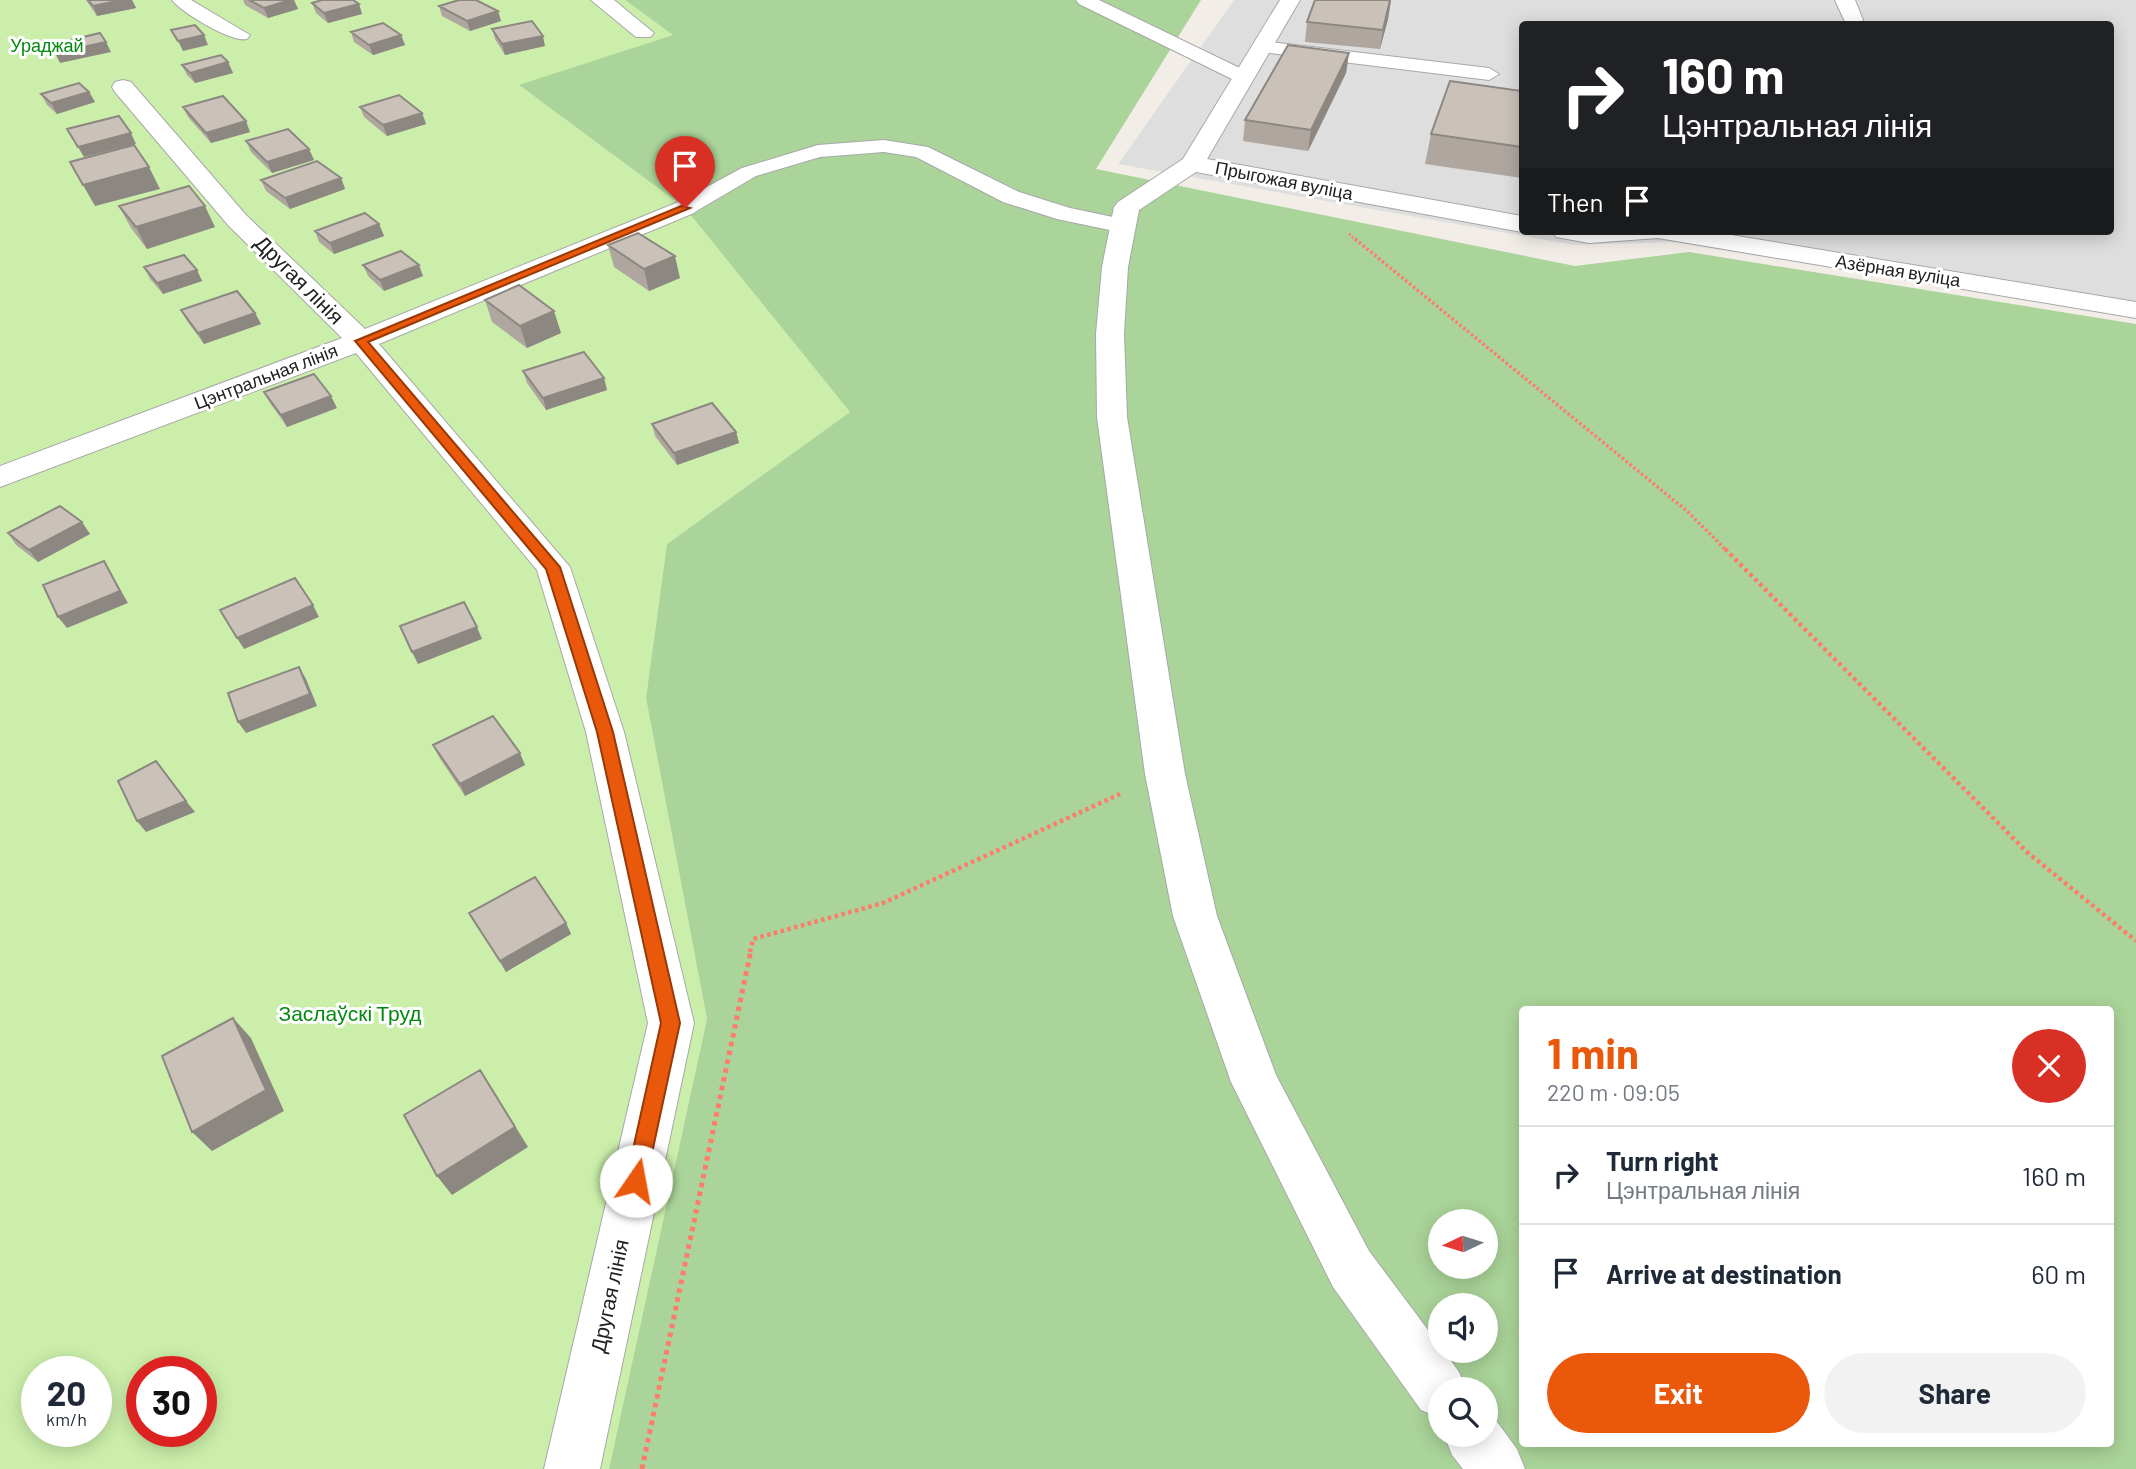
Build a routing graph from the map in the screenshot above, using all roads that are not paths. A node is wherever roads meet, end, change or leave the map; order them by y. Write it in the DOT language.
graph roads {
  1 [pos="181,0"];
  2 [pos="601,0"];
  3 [pos="1085,0"];
  4 [pos="1290,0"];
  5 [pos="1844,0"];
  6 [pos="1853,20"];
  7 [pos="643,33"];
  8 [pos="241,35"];
  9 [pos="1261,47"];
  10 [pos="1489,74"];
  11 [pos="1243,77"];
  12 [pos="122,87"];
  13 [pos="1192,164"];
  14 [pos="685,208"];
  15 [pos="1519,223"];
  16 [pos="1124,226"];
  17 [pos="1682,235"];
  18 [pos="2136,310"];
  19 [pos="361,341"];
  20 [pos="0,477"];
  21 [pos="1430,1377"];
  22 [pos="1481,1447"];
  23 [pos="572,1469"];
  24 [pos="1497,1469"];
  1 -- 8 [label="lane"];
  2 -- 7 [label="street"];
  3 -- 11 [label="lane"];
  4 -- 9 [label="street, Прыгожая вуліца"];
  5 -- 6 [label="street"];
  9 -- 10 [label="lane"];
  9 -- 11 [label="street, Прыгожая вуліца"];
  11 -- 13 [label="street, Прыгожая вуліца"];
  12 -- 19 [label="street, Другая лінія"];
  13 -- 15 [label="street, Прыгожая вуліца"];
  13 -- 16 [label="street"];
  14 -- 16 [label="lane"];
  14 -- 19 [label="street, Цэнтральная лінія"];
  16 -- 21 [label="street"];
  17 -- 18 [label="street, Азёрная вуліца"];
  19 -- 20 [label="street, Цэнтральная лінія"];
  19 -- 23 [label="street, Другая лінія"];
  22 -- 24 [label="street"];
}
